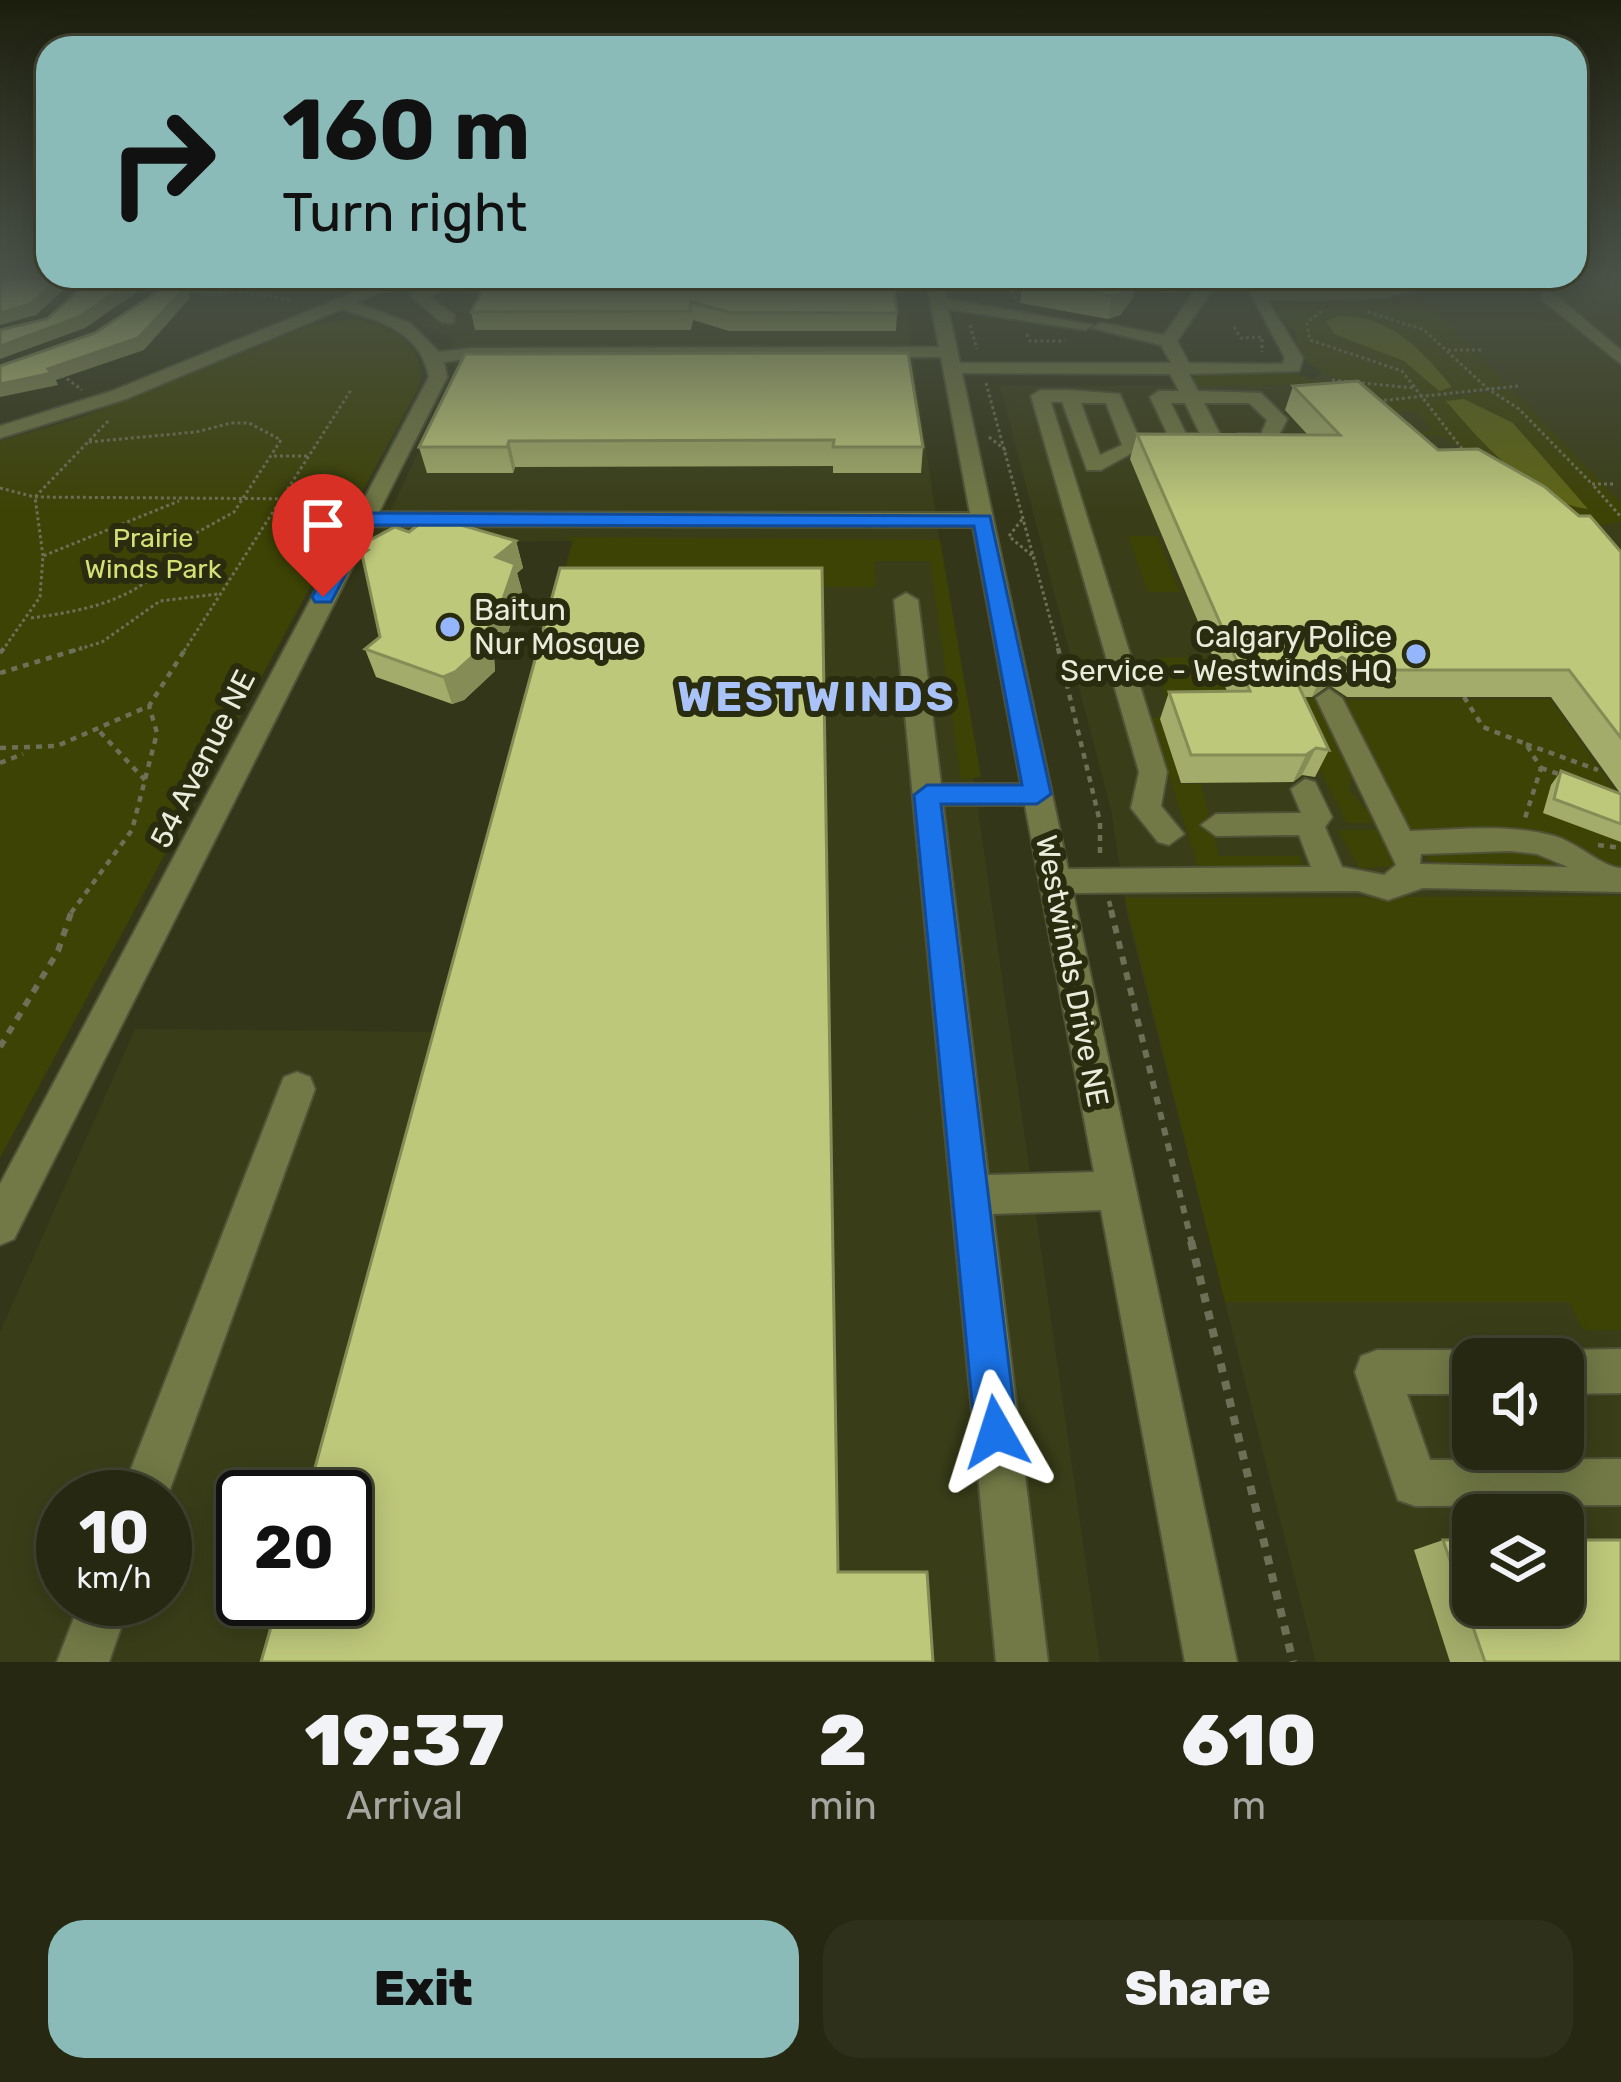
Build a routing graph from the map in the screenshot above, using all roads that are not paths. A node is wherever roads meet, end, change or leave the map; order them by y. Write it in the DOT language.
graph roads {
  1 [pos="213,357"];
  2 [pos="445,357"];
  3 [pos="695,357"];
  4 [pos="959,357"];
  5 [pos="1175,357"];
  6 [pos="1293,357"];
  7 [pos="437,358"];
  8 [pos="961,362"];
  9 [pos="1180,369"];
  10 [pos="1069,396"];
  11 [pos="1190,397"];
  12 [pos="0,432"];
  13 [pos="1213,440"];
  14 [pos="1061,466"];
  15 [pos="1094,466"];
  16 [pos="365,519"];
  17 [pos="983,520"];
  18 [pos="906,600"];
  19 [pos="1329,698"];
  20 [pos="1305,789"];
  21 [pos="1037,794"];
  22 [pos="927,795"];
  23 [pos="1309,824"];
  24 [pos="1216,825"];
  25 [pos="1401,843"];
  26 [pos="1345,879"];
  27 [pos="1417,879"];
  28 [pos="1183,880"];
  29 [pos="1611,880"];
  30 [pos="1053,881"];
  31 [pos="297,1089"];
  32 [pos="1115,1190"];
  33 [pos="970,1196"];
  34 [pos="0,1225"];
  35 [pos="1621,1371"];
  36 [pos="1452,1372"];
  37 [pos="1584,1372"];
  38 [pos="154,1470"];
  39 [pos="1621,1482"];
  40 [pos="96,1626"];
  41 [pos="82,1662"];
  42 [pos="1022,1662"];
  43 [pos="1211,1662"];
  1 -- 12 [label="street"];
  2 -- 7 [label="street"];
  3 -- 8 [label="street"];
  4 -- 8 [label="street, Westwinds Drive NE"];
  5 -- 9 [label="street"];
  6 -- 9 [label="street"];
  7 -- 16 [label="street, 54 Avenue NE"];
  8 -- 9 [label="street"];
  8 -- 17 [label="street, Westwinds Drive NE"];
  9 -- 11 [label="street"];
  10 -- 14 [label="street"];
  10 -- 15 [label="street"];
  10 -- 15 [label="street"];
  11 -- 13 [label="street"];
  11 -- 13 [label="street"];
  11 -- 13 [label="street"];
  14 -- 15 [label="street"];
  14 -- 28 [label="street"];
  16 -- 17 [label="street"];
  16 -- 34 [label="street, 54 Avenue NE"];
  17 -- 21 [label="street, Westwinds Drive NE"];
  18 -- 22 [label="street"];
  19 -- 25 [label="street"];
  20 -- 23 [label="street"];
  21 -- 22 [label="street"];
  21 -- 30 [label="street, Westwinds Drive NE"];
  22 -- 33 [label="street"];
  23 -- 24 [label="street"];
  23 -- 26 [label="street"];
  25 -- 27 [label="street"];
  25 -- 29 [label="street"];
  26 -- 27 [label="street"];
  26 -- 28 [label="street"];
  27 -- 29 [label="street"];
  28 -- 30 [label="street"];
  30 -- 32 [label="street, Westwinds Drive NE"];
  31 -- 38 [label="street"];
  32 -- 33 [label="street"];
  32 -- 43 [label="street, Westwinds Drive NE"];
  33 -- 42 [label="street"];
  35 -- 37 [label="street"];
  36 -- 39 [label="street"];
  40 -- 41 [label="street"];
}
